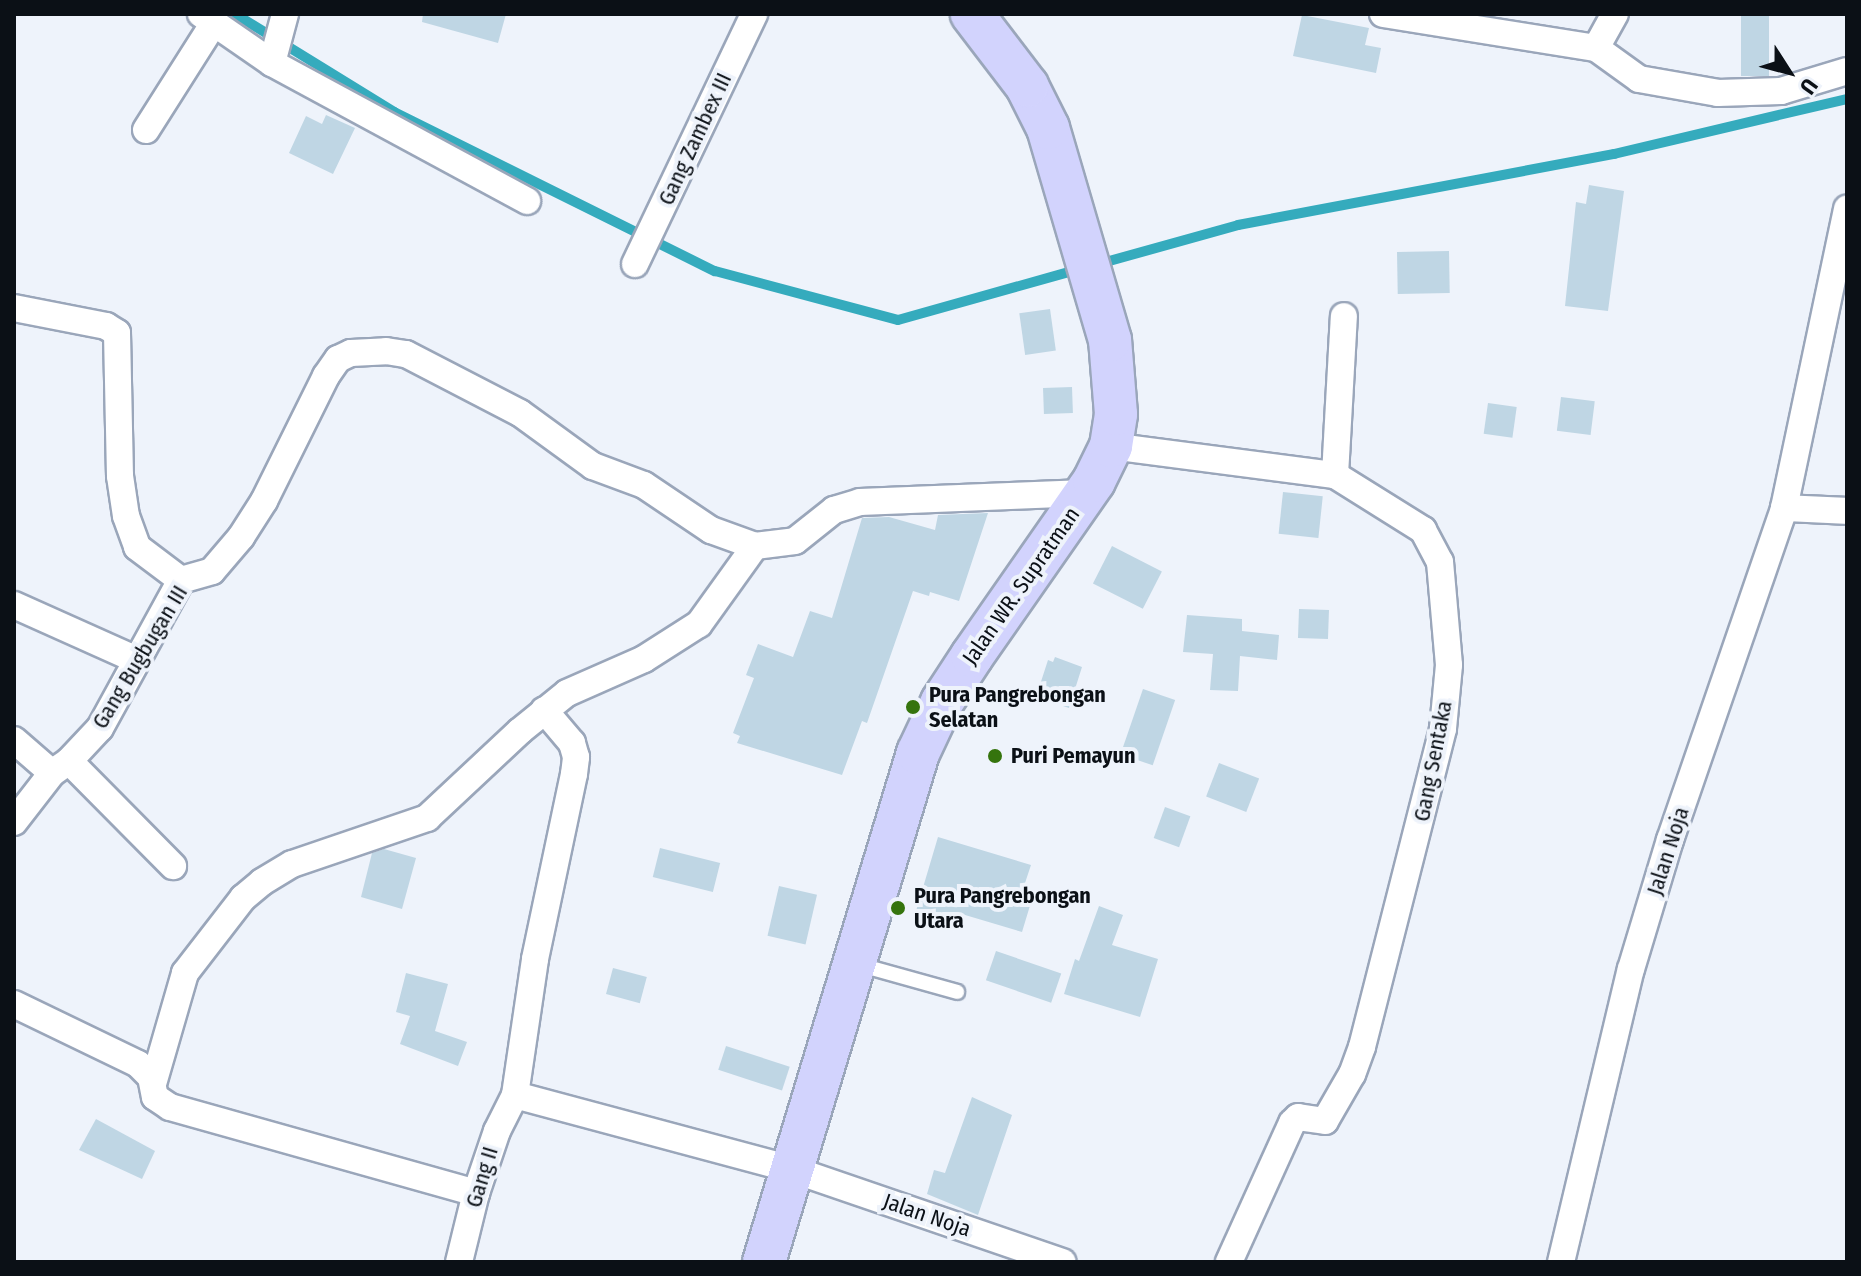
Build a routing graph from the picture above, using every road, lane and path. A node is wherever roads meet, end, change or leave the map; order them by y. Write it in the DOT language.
graph roads {
  1 [pos="754,14"];
  2 [pos="972,14"];
  3 [pos="1383,14"];
  4 [pos="1615,14"];
  5 [pos="207,19"];
  6 [pos="283,23"];
  7 [pos="1596,48"];
  8 [pos="273,60"];
  9 [pos="1847,71"];
  10 [pos="146,130"];
  11 [pos="527,201"];
  12 [pos="1847,209"];
  13 [pos="638,260"];
  14 [pos="14,308"];
  15 [pos="1344,316"];
  16 [pos="1111,446"];
  17 [pos="1335,475"];
  18 [pos="1085,493"];
  19 [pos="1784,508"];
  20 [pos="1847,511"];
  21 [pos="755,546"];
  22 [pos="181,580"];
  23 [pos="14,605"];
  24 [pos="135,659"];
  25 [pos="544,710"];
  26 [pos="14,740"];
  27 [pos="61,767"];
  28 [pos="14,822"];
  29 [pos="173,866"];
  30 [pos="853,963"];
  31 [pos="957,992"];
  32 [pos="14,1004"];
  33 [pos="153,1084"];
  34 [pos="515,1095"];
  35 [pos="791,1169"];
  36 [pos="476,1193"];
  37 [pos="459,1262"];
  38 [pos="764,1262"];
  39 [pos="1062,1262"];
  40 [pos="1229,1262"];
  41 [pos="1561,1262"];
  1 -- 13 [label="street, Gang Zambex III"];
  2 -- 16 [label="main road, Jalan WR. Supratman"];
  3 -- 7 [label="street"];
  4 -- 7 [label="street"];
  5 -- 8 [label="street"];
  5 -- 10 [label="street"];
  6 -- 8 [label="street"];
  7 -- 9 [label="street"];
  8 -- 11 [label="street"];
  12 -- 19 [label="street, Jalan Noja"];
  14 -- 22 [label="street"];
  15 -- 17 [label="street"];
  16 -- 17 [label="street, Gang Sentaka"];
  16 -- 18 [label="main road, Jalan WR. Supratman"];
  17 -- 40 [label="street, Gang Sentaka"];
  18 -- 21 [label="street"];
  18 -- 30 [label="main road, Jalan WR. Supratman"];
  19 -- 20 [label="street"];
  19 -- 41 [label="street, Jalan Noja"];
  21 -- 22 [label="street, Gang Bugbugan III"];
  21 -- 25 [label="street"];
  22 -- 24 [label="street, Gang Bugbugan III"];
  23 -- 24 [label="street"];
  24 -- 27 [label="street, Gang Bugbugan III"];
  25 -- 33 [label="street"];
  25 -- 34 [label="street, Gang II"];
  26 -- 27 [label="street"];
  27 -- 28 [label="street, Gang Bugbugan III"];
  27 -- 29 [label="street"];
  30 -- 31 [label="lane"];
  30 -- 35 [label="main road, Jalan WR. Supratman"];
  32 -- 33 [label="street"];
  33 -- 36 [label="street"];
  34 -- 35 [label="street, Jalan Noja"];
  34 -- 36 [label="street, Gang II"];
  35 -- 38 [label="main road, Jalan WR. Supratman"];
  35 -- 39 [label="street, Jalan Noja"];
  36 -- 37 [label="street, Gang II"];
}
